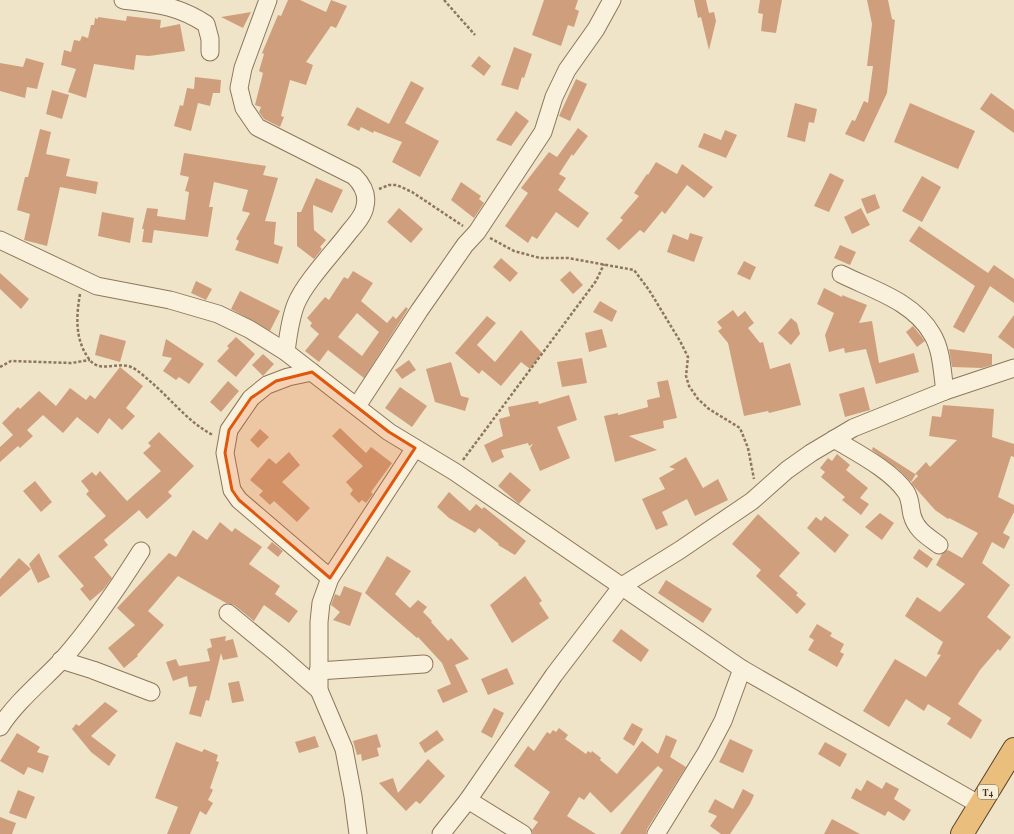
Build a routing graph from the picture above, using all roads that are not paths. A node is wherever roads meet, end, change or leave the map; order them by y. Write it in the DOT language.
graph roads {
  1 [pos="123,0"];
  2 [pos="268,0"];
  3 [pos="612,0"];
  4 [pos="210,52"];
  5 [pos="0,240"];
  6 [pos="841,274"];
  7 [pos="286,352"];
  8 [pos="1014,368"];
  9 [pos="312,372"];
  10 [pos="945,391"];
  11 [pos="357,406"];
  12 [pos="834,439"];
  13 [pos="415,448"];
  14 [pos="939,544"];
  15 [pos="141,551"];
  16 [pos="330,578"];
  17 [pos="622,586"];
  18 [pos="228,613"];
  19 [pos="61,660"];
  20 [pos="424,664"];
  21 [pos="742,669"];
  22 [pos="318,671"];
  23 [pos="319,690"];
  24 [pos="151,692"];
  25 [pos="0,727"];
  26 [pos="1014,749"];
  27 [pos="468,800"];
  28 [pos="980,805"];
  29 [pos="358,834"];
  30 [pos="441,834"];
  31 [pos="523,834"];
  32 [pos="656,834"];
  33 [pos="962,834"];
  1 -- 4 [label="street"];
  2 -- 7 [label="street"];
  3 -- 11 [label="street"];
  5 -- 7 [label="street"];
  6 -- 10 [label="street"];
  7 -- 9 [label="street"];
  8 -- 10 [label="street"];
  9 -- 11 [label="street"];
  9 -- 16 [label="street"];
  10 -- 12 [label="street"];
  11 -- 13 [label="street"];
  12 -- 14 [label="street"];
  12 -- 17 [label="street"];
  13 -- 16 [label="street"];
  13 -- 17 [label="street"];
  15 -- 19 [label="street"];
  16 -- 22 [label="street"];
  17 -- 21 [label="street"];
  17 -- 27 [label="street"];
  18 -- 23 [label="street"];
  19 -- 24 [label="street"];
  19 -- 25 [label="street"];
  20 -- 22 [label="street"];
  21 -- 28 [label="street"];
  21 -- 32 [label="street"];
  22 -- 23 [label="street"];
  23 -- 29 [label="street"];
  26 -- 28 [label="highway, T4"];
  27 -- 30 [label="street"];
  27 -- 31 [label="street"];
  28 -- 33 [label="highway, T4"];
}
